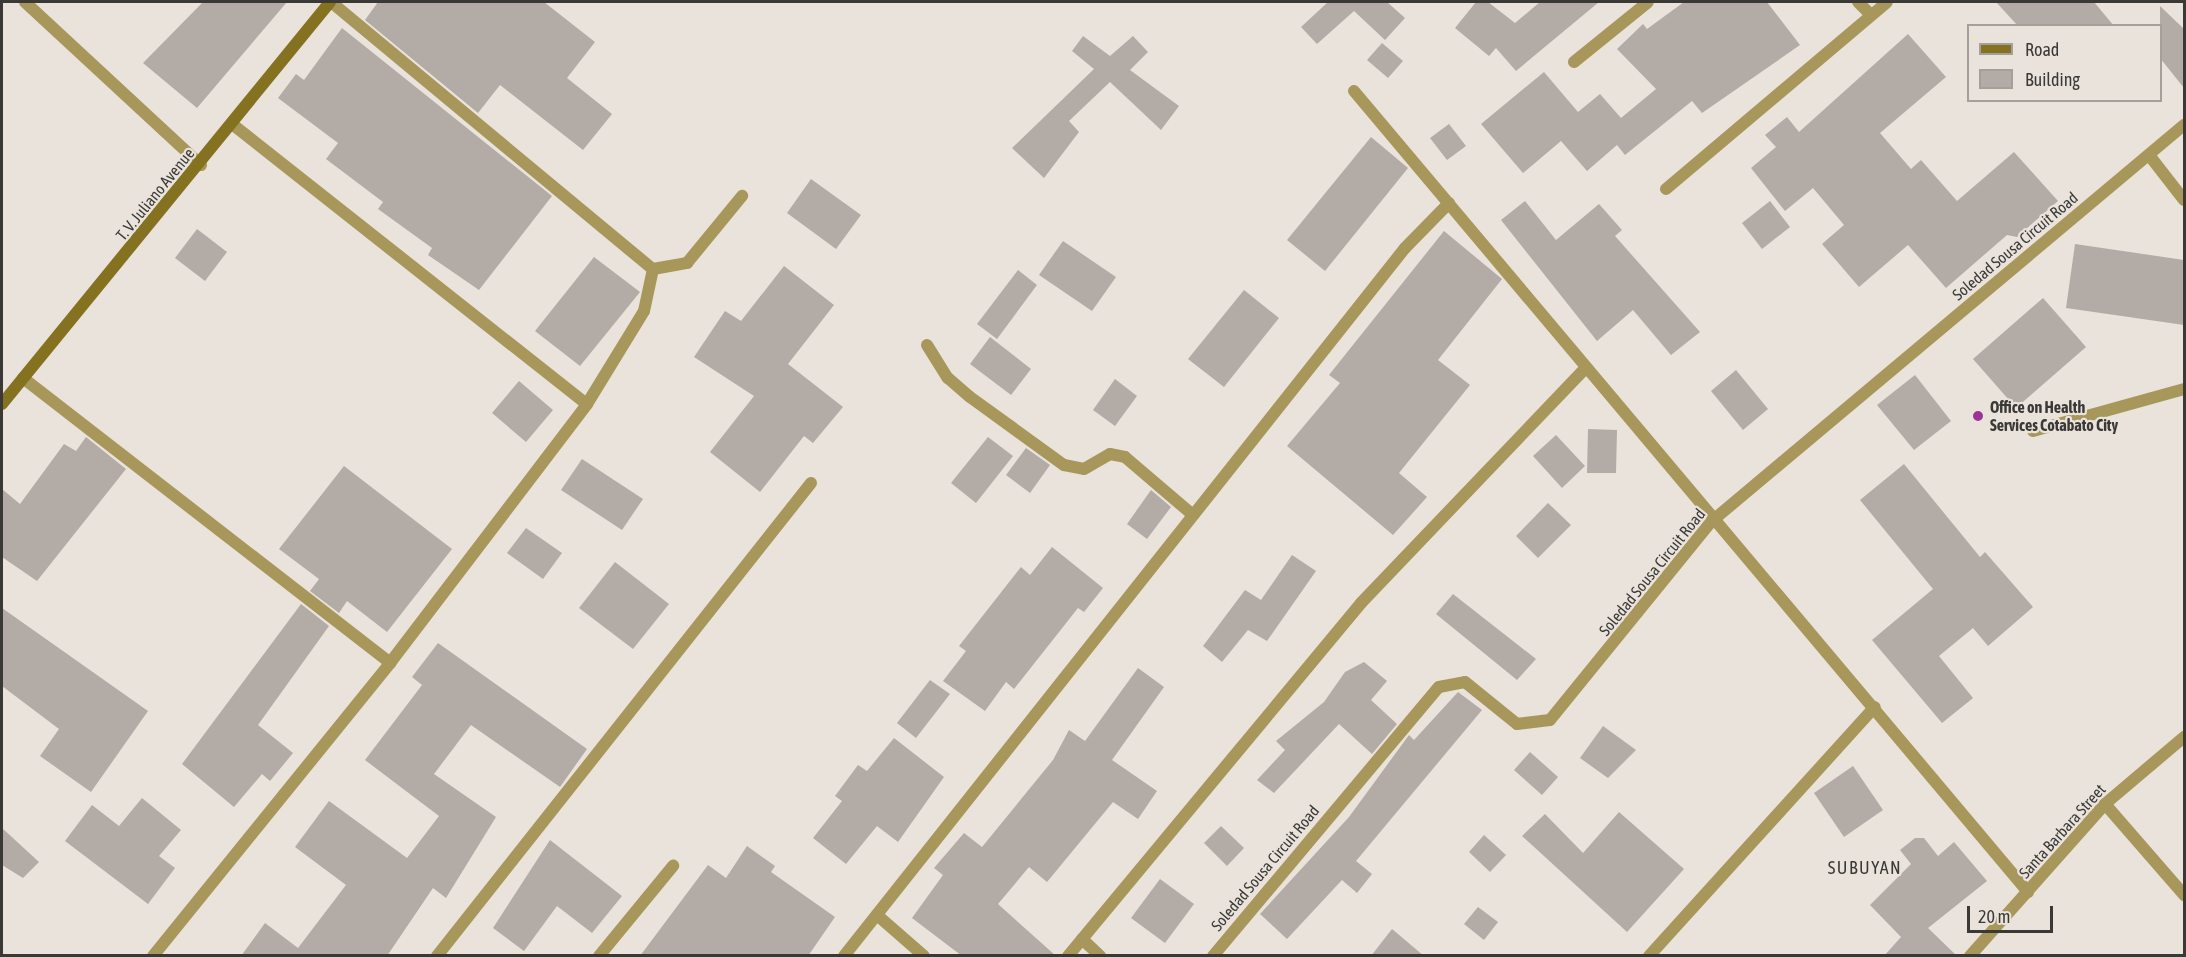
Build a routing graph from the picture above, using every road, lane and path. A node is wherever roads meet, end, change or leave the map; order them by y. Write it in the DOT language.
graph roads {
  1 [pos="25,2"];
  2 [pos="331,2"];
  3 [pos="1648,2"];
  4 [pos="1858,2"];
  5 [pos="1887,2"];
  6 [pos="1870,15"];
  7 [pos="1574,62"];
  8 [pos="1354,91"];
  9 [pos="232,124"];
  10 [pos="2184,124"];
  11 [pos="2149,155"];
  12 [pos="201,165"];
  13 [pos="1666,189"];
  14 [pos="742,196"];
  15 [pos="2184,200"];
  16 [pos="1449,203"];
  17 [pos="653,269"];
  18 [pos="927,345"];
  19 [pos="1585,369"];
  20 [pos="23,378"];
  21 [pos="2184,389"];
  22 [pos="2,404"];
  23 [pos="586,404"];
  24 [pos="2033,431"];
  25 [pos="812,483"];
  26 [pos="1193,516"];
  27 [pos="1713,521"];
  28 [pos="390,663"];
  29 [pos="1875,707"];
  30 [pos="2184,737"];
  31 [pos="2105,804"];
  32 [pos="673,866"];
  33 [pos="2028,892"];
  34 [pos="2184,895"];
  35 [pos="877,915"];
  36 [pos="1082,939"];
  37 [pos="1974,954"];
  38 [pos="153,956"];
  39 [pos="437,956"];
  40 [pos="599,956"];
  41 [pos="844,956"];
  42 [pos="924,956"];
  43 [pos="1068,956"];
  44 [pos="1100,956"];
  45 [pos="1213,956"];
  46 [pos="1649,956"];
  1 -- 12 [label="street"];
  2 -- 9 [label="main road, T. V. Juliano Avenue"];
  2 -- 17 [label="street"];
  3 -- 7 [label="street"];
  4 -- 6 [label="street"];
  5 -- 6 [label="street"];
  6 -- 13 [label="street"];
  8 -- 16 [label="street"];
  9 -- 12 [label="main road, T. V. Juliano Avenue"];
  9 -- 23 [label="street"];
  10 -- 11 [label="street, Soledad Sousa Circuit Road"];
  11 -- 15 [label="street"];
  11 -- 27 [label="street, Soledad Sousa Circuit Road"];
  12 -- 20 [label="main road, T. V. Juliano Avenue"];
  14 -- 17 [label="street"];
  16 -- 19 [label="street"];
  16 -- 26 [label="street"];
  17 -- 23 [label="street"];
  18 -- 26 [label="street"];
  19 -- 27 [label="street"];
  19 -- 36 [label="street"];
  20 -- 22 [label="main road, T. V. Juliano Avenue"];
  20 -- 28 [label="street"];
  21 -- 24 [label="street"];
  23 -- 28 [label="street"];
  25 -- 39 [label="street"];
  26 -- 35 [label="street"];
  27 -- 29 [label="street"];
  27 -- 45 [label="street, Soledad Sousa Circuit Road"];
  28 -- 38 [label="street"];
  29 -- 33 [label="street"];
  29 -- 46 [label="street"];
  30 -- 31 [label="street, Santa Barbara Street"];
  31 -- 33 [label="street, Santa Barbara Street"];
  31 -- 34 [label="street"];
  32 -- 40 [label="street"];
  33 -- 37 [label="street, Santa Barbara Street"];
  35 -- 41 [label="street"];
  35 -- 42 [label="street"];
  36 -- 43 [label="street"];
  36 -- 44 [label="street"];
}
